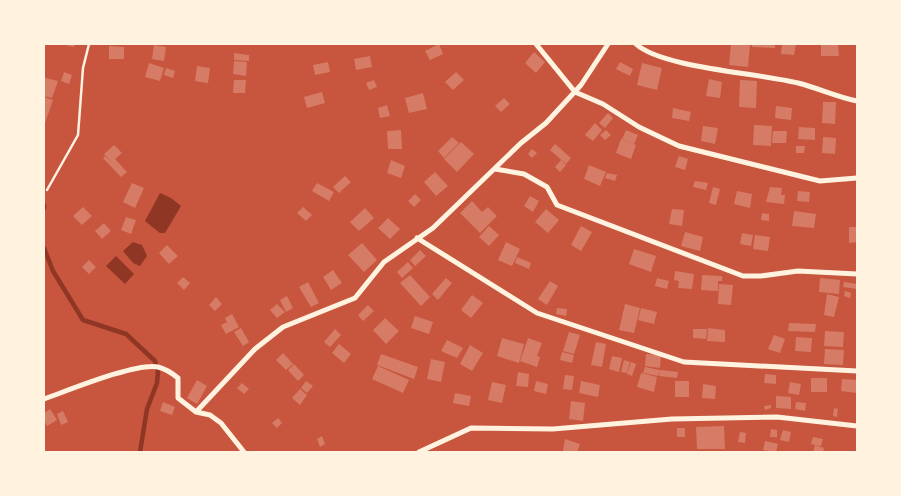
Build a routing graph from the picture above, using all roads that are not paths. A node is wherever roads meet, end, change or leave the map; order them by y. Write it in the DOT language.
graph roads {
  1 [pos="536,44"];
  2 [pos="608,44"];
  3 [pos="636,44"];
  4 [pos="575,92"];
  5 [pos="857,101"];
  6 [pos="495,169"];
  7 [pos="857,178"];
  8 [pos="417,238"];
  9 [pos="857,274"];
  10 [pos="857,371"];
  11 [pos="44,399"];
  12 [pos="196,412"];
  13 [pos="857,426"];
  14 [pos="244,452"];
  15 [pos="419,452"];
  1 -- 4 [label="street"];
  2 -- 4 [label="street"];
  3 -- 5 [label="street"];
  4 -- 6 [label="street"];
  4 -- 7 [label="street"];
  6 -- 8 [label="street"];
  6 -- 9 [label="street"];
  8 -- 10 [label="street"];
  8 -- 12 [label="street"];
  11 -- 12 [label="street"];
  12 -- 14 [label="street"];
  13 -- 15 [label="street"];
}
